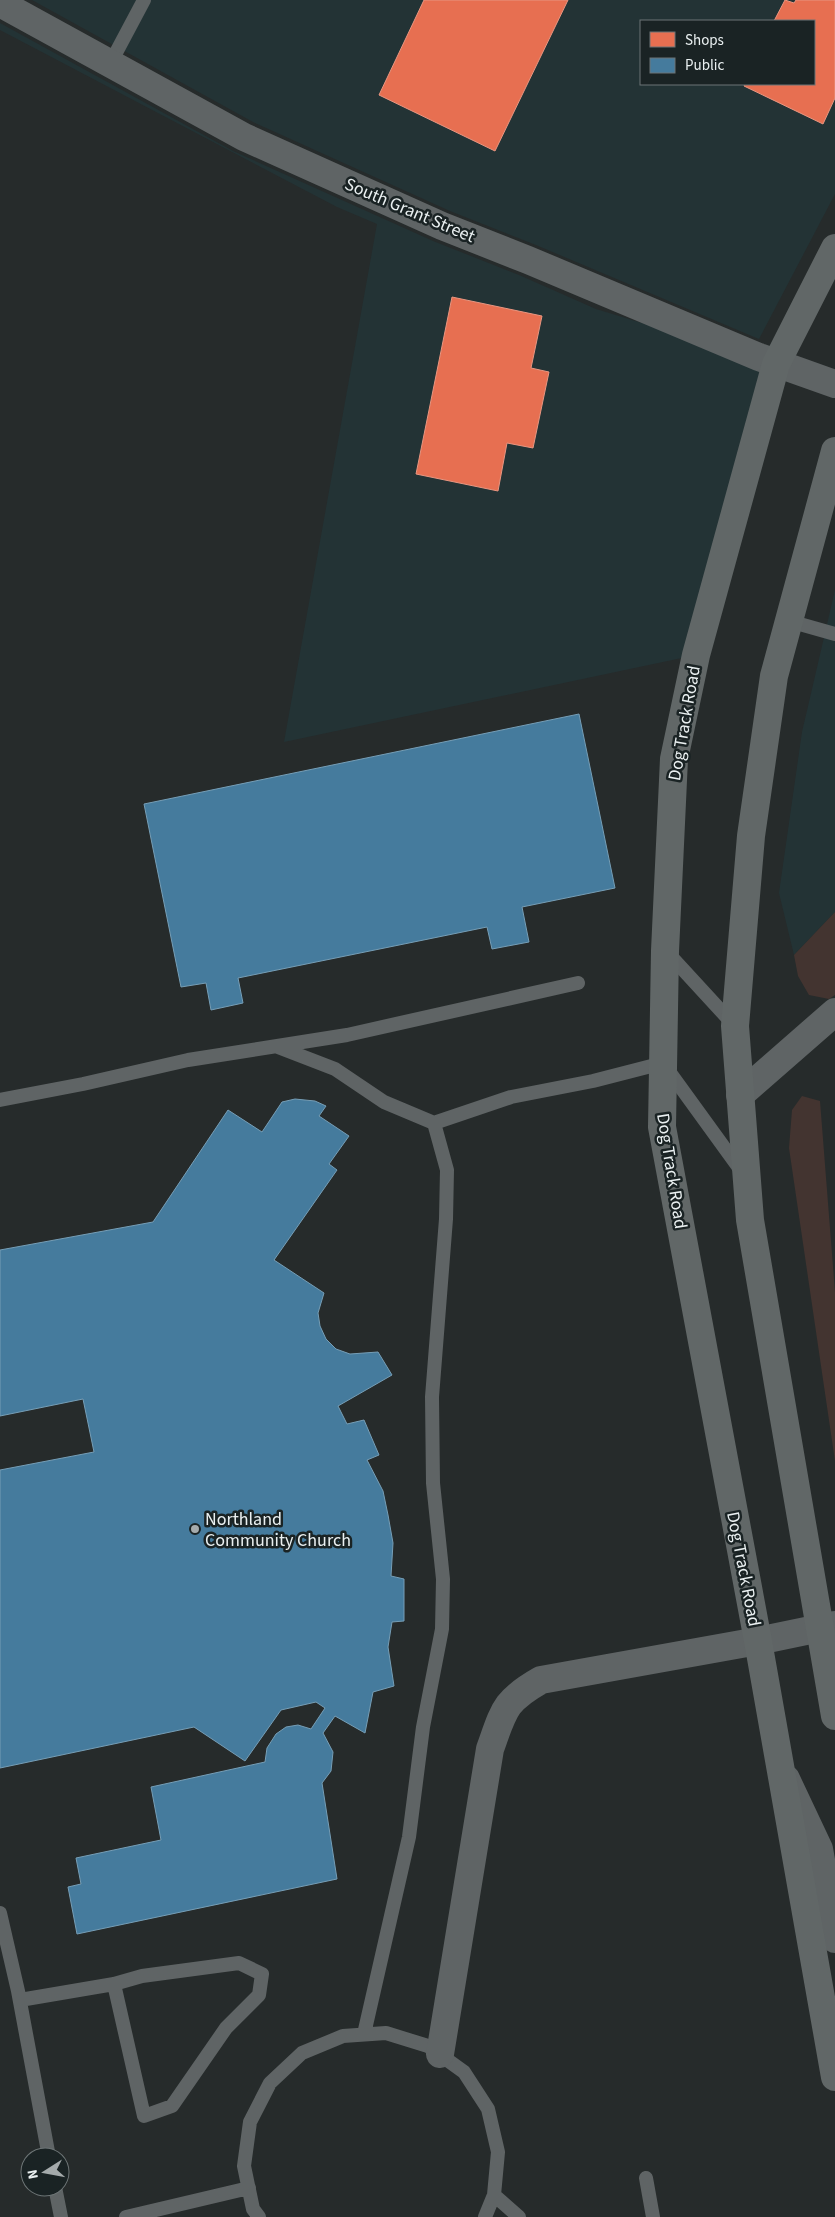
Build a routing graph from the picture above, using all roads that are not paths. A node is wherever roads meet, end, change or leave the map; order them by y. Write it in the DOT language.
graph roads {
  1 [pos="144,0"];
  2 [pos="0,3"];
  3 [pos="110,64"];
  4 [pos="835,248"];
  5 [pos="776,364"];
  6 [pos="835,384"];
  7 [pos="835,451"];
  8 [pos="789,622"];
  9 [pos="835,634"];
  10 [pos="665,951"];
  11 [pos="578,983"];
  12 [pos="835,1012"];
  13 [pos="735,1026"];
  14 [pos="278,1047"];
  15 [pos="663,1063"];
  16 [pos="740,1096"];
  17 [pos="0,1100"];
  18 [pos="434,1123"];
  19 [pos="746,1177"];
  20 [pos="827,1626"];
  21 [pos="758,1641"];
  22 [pos="835,1716"];
  23 [pos="778,1762"];
  24 [pos="0,1913"];
  25 [pos="835,1939"];
  26 [pos="114,1984"];
  27 [pos="20,2000"];
  28 [pos="364,2034"];
  29 [pos="440,2054"];
  30 [pos="835,2077"];
  31 [pos="47,2147"];
  32 [pos="646,2178"];
  33 [pos="249,2188"];
  34 [pos="494,2196"];
  35 [pos="57,2197"];
  36 [pos="61,2217"];
  37 [pos="125,2217"];
  38 [pos="259,2217"];
  39 [pos="485,2217"];
  40 [pos="519,2217"];
  41 [pos="653,2217"];
  1 -- 3 [label="lane"];
  2 -- 3 [label="street, South Grant Street"];
  3 -- 5 [label="street, South Grant Street"];
  4 -- 5 [label="main road, Dog Track Road"];
  5 -- 6 [label="street, South Grant Street"];
  5 -- 10 [label="main road, Dog Track Road"];
  7 -- 8 [label="main road"];
  8 -- 9 [label="lane"];
  8 -- 13 [label="main road"];
  10 -- 13 [label="lane"];
  10 -- 15 [label="main road, Dog Track Road"];
  11 -- 14 [label="lane"];
  12 -- 16 [label="street"];
  13 -- 16 [label="main road"];
  14 -- 17 [label="lane"];
  14 -- 18 [label="lane"];
  15 -- 18 [label="lane"];
  15 -- 19 [label="lane"];
  15 -- 21 [label="main road, Dog Track Road"];
  16 -- 19 [label="main road"];
  18 -- 28 [label="lane"];
  19 -- 20 [label="main road"];
  20 -- 21 [label="street"];
  20 -- 22 [label="main road"];
  21 -- 23 [label="main road, Dog Track Road"];
  21 -- 29 [label="street"];
  23 -- 25 [label="street"];
  23 -- 30 [label="main road, Dog Track Road"];
  24 -- 27 [label="lane"];
  26 -- 26 [label="lane"];
  26 -- 27 [label="lane"];
  27 -- 31 [label="lane"];
  28 -- 29 [label="lane"];
  28 -- 33 [label="lane"];
  29 -- 34 [label="lane"];
  32 -- 41 [label="lane"];
  33 -- 37 [label="lane"];
  33 -- 38 [label="lane"];
  34 -- 39 [label="lane"];
  34 -- 40 [label="lane"];
  35 -- 36 [label="lane"];
}
